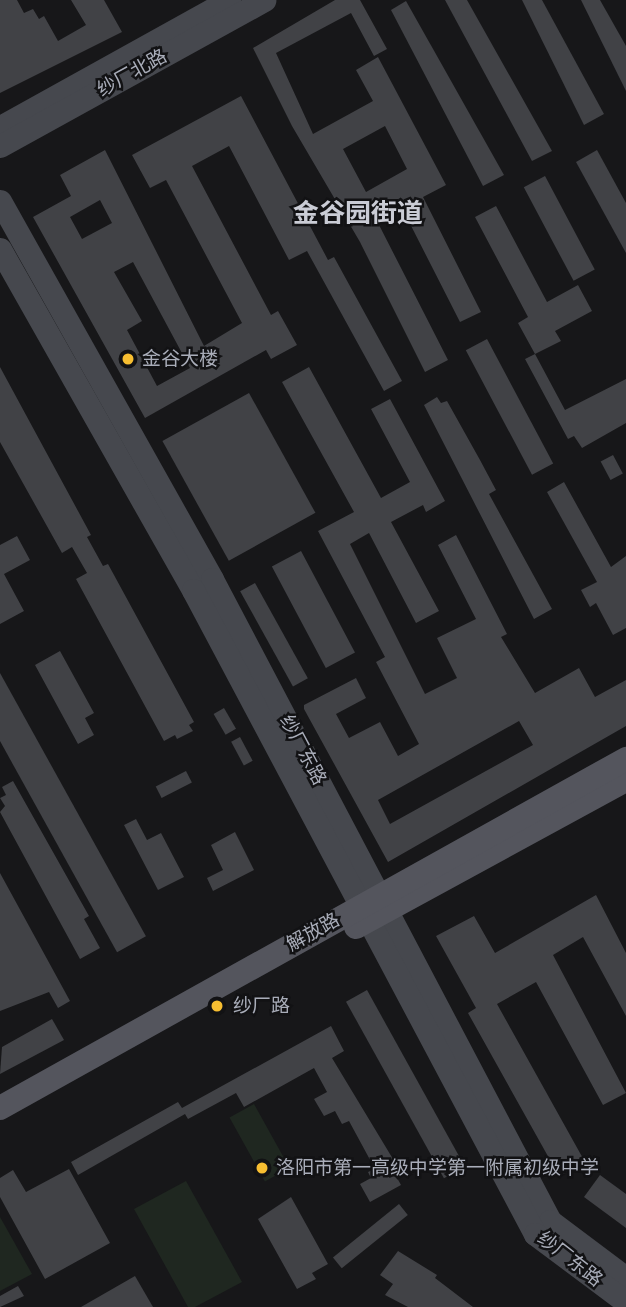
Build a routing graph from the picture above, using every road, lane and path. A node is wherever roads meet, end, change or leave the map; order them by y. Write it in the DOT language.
graph roads {
  1 [pos="229,0"];
  2 [pos="264,0"];
  3 [pos="0,127"];
  4 [pos="0,146"];
  5 [pos="0,201"];
  6 [pos="0,249"];
  7 [pos="626,759"];
  8 [pos="626,780"];
  9 [pos="375,907"];
  10 [pos="0,1108"];
  11 [pos="0,1123"];
  12 [pos="626,1278"];
  13 [pos="626,1302"];
  1 -- 3 [label="main road, 纱厂北路"];
  2 -- 4 [label="main road, 纱厂北路"];
  5 -- 9 [label="main road, 纱厂东路"];
  6 -- 9 [label="main road, 纱厂东路"];
  7 -- 9 [label="main road, 解放路"];
  8 -- 9 [label="main road, 解放路"];
  9 -- 10 [label="main road, 解放路"];
  9 -- 11 [label="main road, 解放路"];
  9 -- 12 [label="main road, 纱厂东路"];
  9 -- 13 [label="main road, 纱厂东路"];
}
